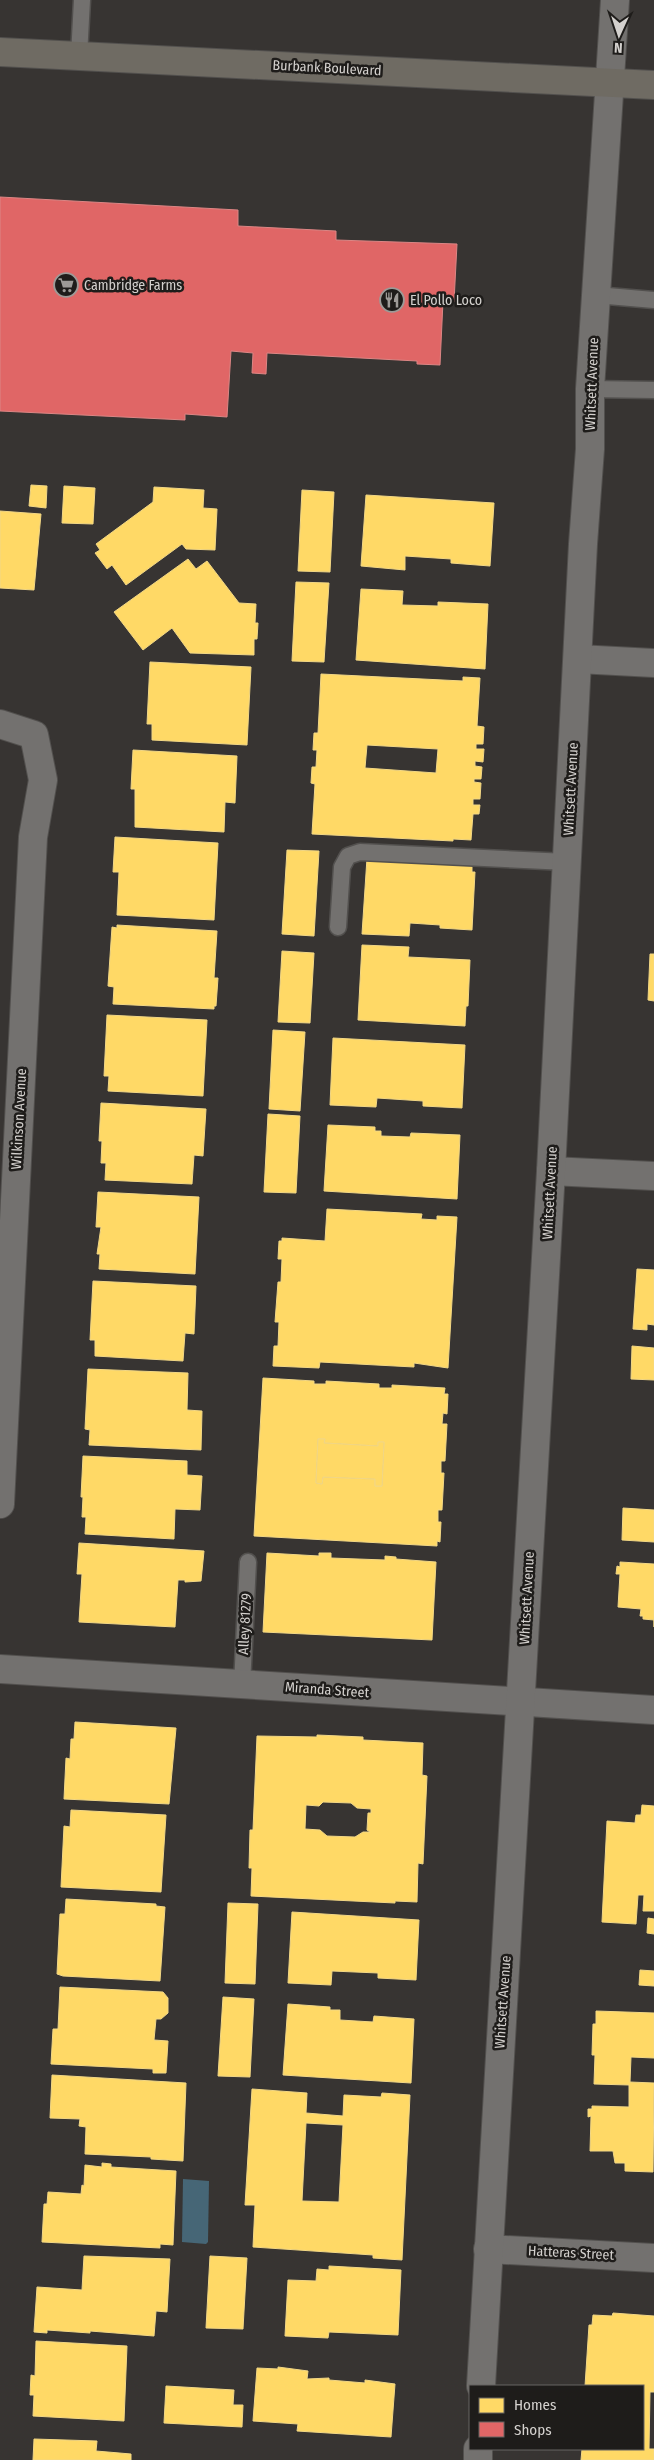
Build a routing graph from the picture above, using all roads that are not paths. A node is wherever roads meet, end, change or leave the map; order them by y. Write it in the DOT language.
graph roads {
  1 [pos="82,0"];
  2 [pos="615,0"];
  3 [pos="0,52"];
  4 [pos="79,56"];
  5 [pos="610,84"];
  6 [pos="654,86"];
  7 [pos="596,295"];
  8 [pos="654,300"];
  9 [pos="590,389"];
  10 [pos="654,390"];
  11 [pos="578,659"];
  12 [pos="654,663"];
  13 [pos="0,724"];
  14 [pos="567,862"];
  15 [pos="338,927"];
  16 [pos="551,1170"];
  17 [pos="654,1176"];
  18 [pos="0,1504"];
  19 [pos="248,1562"];
  20 [pos="0,1669"];
  21 [pos="242,1685"];
  22 [pos="521,1702"];
  23 [pos="654,1710"];
  24 [pos="488,2249"];
  25 [pos="654,2258"];
  26 [pos="481,2385"];
  1 -- 4 [label="lane"];
  2 -- 5 [label="main road, Whitsett Avenue"];
  3 -- 4 [label="main road, Burbank Boulevard"];
  4 -- 5 [label="main road, Burbank Boulevard"];
  5 -- 6 [label="main road, Burbank Boulevard"];
  5 -- 7 [label="main road, Whitsett Avenue"];
  7 -- 8 [label="lane"];
  7 -- 9 [label="main road, Whitsett Avenue"];
  9 -- 10 [label="lane"];
  9 -- 11 [label="main road, Whitsett Avenue"];
  11 -- 12 [label="main road"];
  11 -- 14 [label="main road, Whitsett Avenue"];
  13 -- 18 [label="main road, Wilkinson Avenue"];
  14 -- 15 [label="lane"];
  14 -- 16 [label="main road, Whitsett Avenue"];
  16 -- 17 [label="main road"];
  16 -- 22 [label="main road, Whitsett Avenue"];
  19 -- 21 [label="lane, Alley 81279"];
  20 -- 21 [label="main road, Miranda Street"];
  21 -- 22 [label="main road, Miranda Street"];
  22 -- 23 [label="main road, Miranda Street"];
  22 -- 24 [label="main road, Whitsett Avenue"];
  24 -- 25 [label="main road, Hatteras Street"];
  24 -- 26 [label="main road, Whitsett Avenue"];
}
